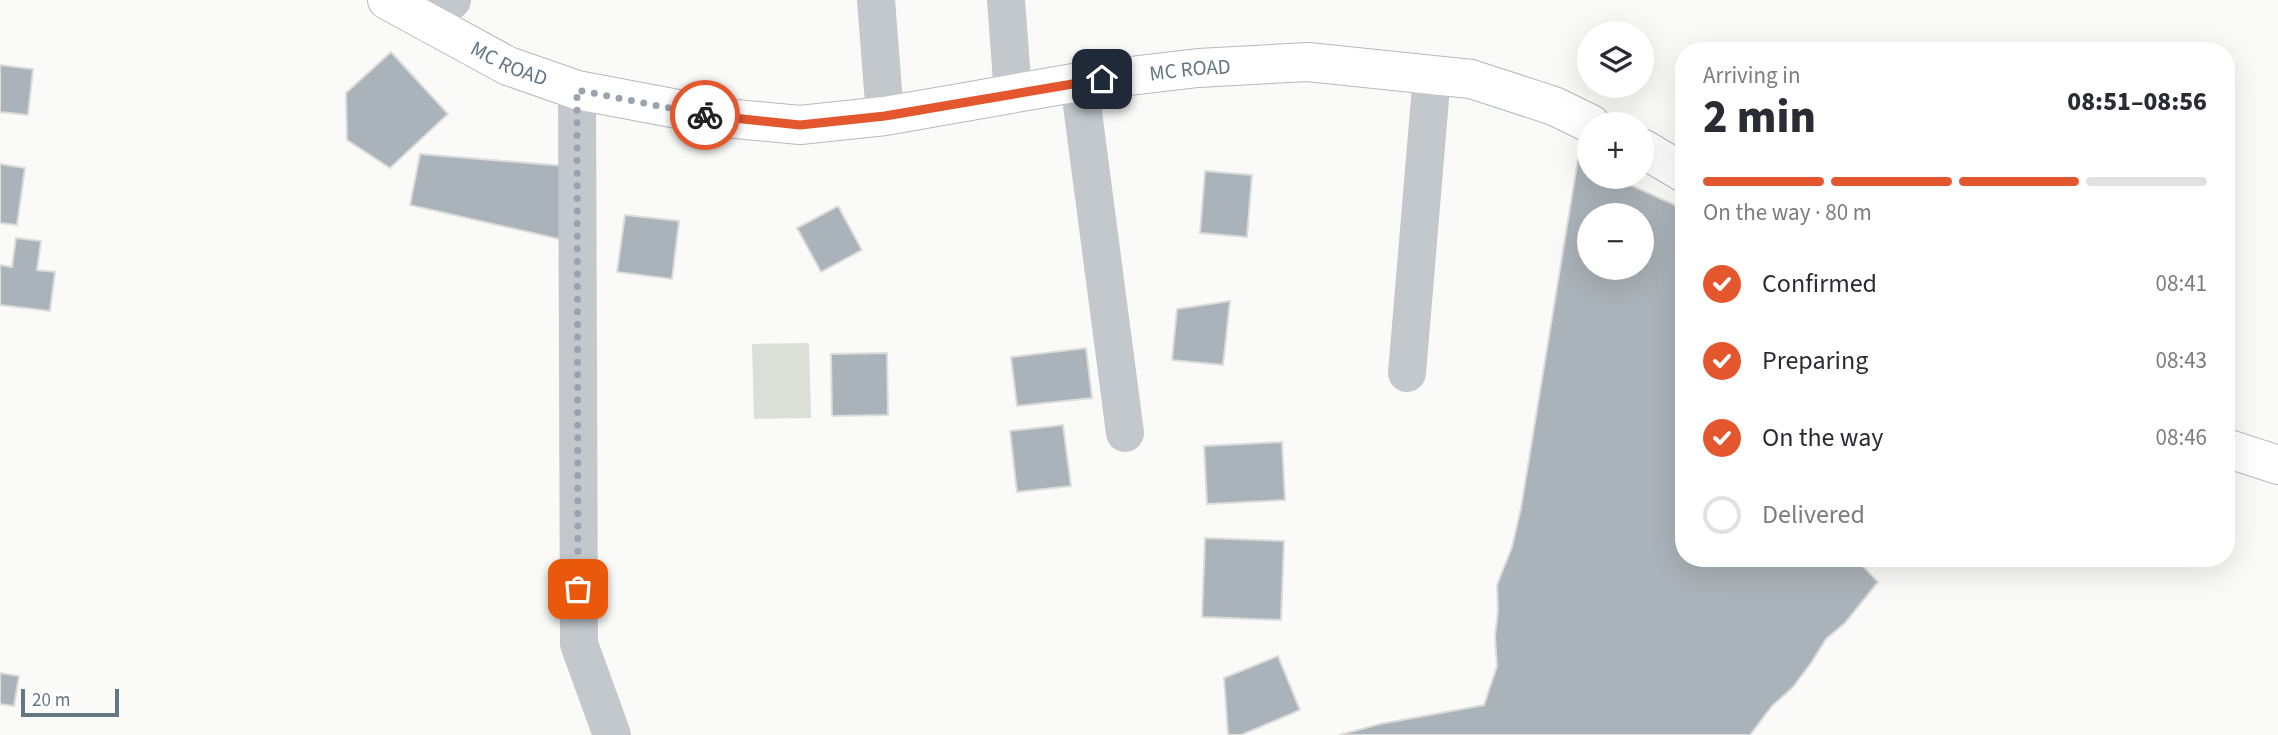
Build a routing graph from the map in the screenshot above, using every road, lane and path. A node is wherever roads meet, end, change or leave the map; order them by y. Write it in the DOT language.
graph roads {
  1 [pos="387,0"];
  2 [pos="876,0"];
  3 [pos="1006,0"];
  4 [pos="440,12"];
  5 [pos="1432,75"];
  6 [pos="1079,82"];
  7 [pos="577,90"];
  8 [pos="1013,94"];
  9 [pos="885,116"];
  10 [pos="1577,118"];
  11 [pos="1654,155"];
  12 [pos="1675,168"];
  13 [pos="1408,373"];
  14 [pos="1125,433"];
  15 [pos="2235,451"];
  16 [pos="2278,466"];
  17 [pos="612,735"];
  1 -- 4 [label="main road, MC ROAD"];
  2 -- 9 [label="street"];
  3 -- 8 [label="street"];
  4 -- 7 [label="main road, MC ROAD"];
  5 -- 6 [label="main road, MC ROAD"];
  5 -- 10 [label="main road, MC ROAD"];
  5 -- 13 [label="street"];
  6 -- 8 [label="main road, MC ROAD"];
  6 -- 14 [label="street"];
  7 -- 9 [label="main road, MC ROAD"];
  7 -- 17 [label="street"];
  8 -- 9 [label="main road, MC ROAD"];
  11 -- 12 [label="main road"];
  15 -- 16 [label="main road"];
}
